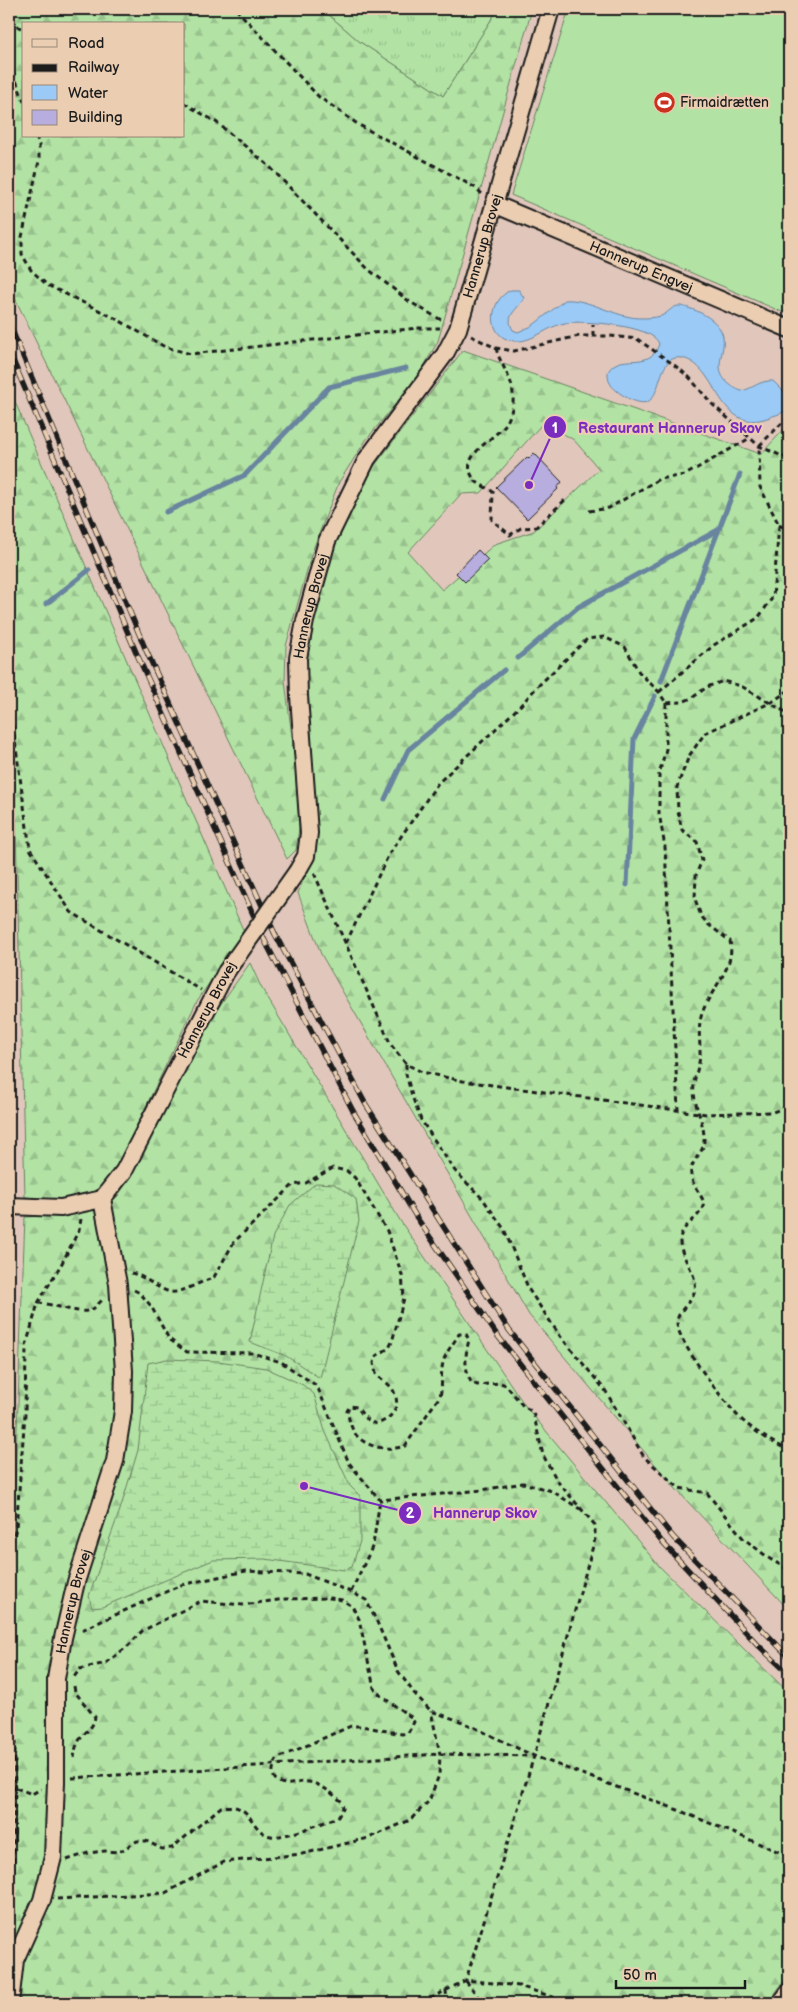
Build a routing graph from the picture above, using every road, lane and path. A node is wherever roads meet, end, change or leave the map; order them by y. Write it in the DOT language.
graph roads {
  1 [pos="12,9"];
  2 [pos="236,9"];
  3 [pos="551,9"];
  4 [pos="9,14"];
  5 [pos="9,21"];
  6 [pos="22,29"];
  7 [pos="9,55"];
  8 [pos="22,96"];
  9 [pos="185,104"];
  10 [pos="37,138"];
  11 [pos="494,204"];
  12 [pos="593,324"];
  13 [pos="458,329"];
  14 [pos="789,330"];
  15 [pos="593,336"];
  16 [pos="496,348"];
  17 [pos="789,416"];
  18 [pos="750,438"];
  19 [pos="760,446"];
  20 [pos="789,459"];
  21 [pos="565,500"];
  22 [pos="589,511"];
  23 [pos="779,525"];
  24 [pos="789,530"];
  25 [pos="789,690"];
  26 [pos="659,692"];
  27 [pos="9,698"];
  28 [pos="772,702"];
  29 [pos="666,703"];
  30 [pos="789,714"];
  31 [pos="302,863"];
  32 [pos="346,943"];
  33 [pos="212,996"];
  34 [pos="406,1064"];
  35 [pos="789,1106"];
  36 [pos="678,1110"];
  37 [pos="698,1113"];
  38 [pos="102,1199"];
  39 [pos="84,1204"];
  40 [pos="16,1206"];
  41 [pos="118,1284"];
  42 [pos="38,1303"];
  43 [pos="789,1450"];
  44 [pos="380,1500"];
  45 [pos="585,1513"];
  46 [pos="9,1552"];
  47 [pos="789,1570"];
  48 [pos="352,1592"];
  49 [pos="63,1638"];
  50 [pos="431,1711"];
  51 [pos="9,1714"];
  52 [pos="440,1754"];
  53 [pos="534,1756"];
  54 [pos="73,1762"];
  55 [pos="272,1766"];
  56 [pos="72,1770"];
  57 [pos="789,1856"];
  58 [pos="52,1861"];
  59 [pos="42,1900"];
  60 [pos="13,1924"];
  61 [pos="466,1980"];
  62 [pos="446,1990"];
  63 [pos="789,1992"];
  64 [pos="10,2003"];
  65 [pos="422,2003"];
  66 [pos="447,2003"];
  67 [pos="485,2003"];
  68 [pos="571,2003"];
  69 [pos="781,2003"];
  1 -- 4 [label="path"];
  2 -- 11 [label="path"];
  3 -- 11 [label="street, Hannerup Brovej"];
  5 -- 6 [label="path"];
  7 -- 8 [label="path"];
  9 -- 13 [label="path"];
  10 -- 13 [label="path"];
  11 -- 13 [label="street, Hannerup Brovej"];
  11 -- 14 [label="street, Hannerup Engvej"];
  12 -- 15 [label="path"];
  13 -- 16 [label="path"];
  13 -- 31 [label="street, Hannerup Brovej"];
  15 -- 16 [label="path"];
  15 -- 18 [label="path"];
  16 -- 21 [label="path"];
  17 -- 19 [label="path"];
  18 -- 19 [label="path"];
  18 -- 22 [label="path"];
  19 -- 20 [label="path"];
  19 -- 23 [label="path"];
  23 -- 24 [label="path"];
  23 -- 26 [label="path"];
  25 -- 28 [label="path"];
  26 -- 29 [label="path"];
  26 -- 32 [label="path"];
  27 -- 33 [label="path"];
  28 -- 29 [label="path"];
  28 -- 30 [label="path"];
  28 -- 37 [label="path"];
  29 -- 36 [label="path"];
  31 -- 32 [label="path"];
  31 -- 33 [label="street, Hannerup Brovej, bridge"];
  32 -- 34 [label="path"];
  33 -- 38 [label="street, Hannerup Brovej"];
  34 -- 36 [label="path"];
  34 -- 47 [label="path"];
  35 -- 37 [label="path"];
  36 -- 37 [label="path"];
  37 -- 43 [label="path"];
  38 -- 39 [label="street"];
  38 -- 41 [label="street, Hannerup Brovej"];
  39 -- 40 [label="street"];
  39 -- 42 [label="path"];
  41 -- 42 [label="path"];
  41 -- 44 [label="path"];
  41 -- 45 [label="path"];
  41 -- 49 [label="street, Hannerup Brovej"];
  42 -- 46 [label="path"];
  44 -- 45 [label="path"];
  44 -- 48 [label="path"];
  45 -- 53 [label="path"];
  48 -- 49 [label="path"];
  48 -- 50 [label="path"];
  49 -- 58 [label="street, Hannerup Brovej"];
  50 -- 52 [label="path"];
  50 -- 53 [label="path"];
  51 -- 60 [label="path"];
  52 -- 53 [label="path"];
  52 -- 55 [label="path"];
  52 -- 59 [label="path"];
  53 -- 57 [label="path"];
  53 -- 61 [label="path"];
  54 -- 55 [label="path"];
  55 -- 56 [label="path"];
  55 -- 58 [label="path"];
  58 -- 59 [label="street, Hannerup Brovej"];
  59 -- 64 [label="street, Hannerup Brovej"];
  61 -- 62 [label="path"];
  61 -- 67 [label="path"];
  61 -- 68 [label="path"];
  62 -- 65 [label="path"];
  62 -- 66 [label="path"];
  63 -- 69 [label="street"];
}
